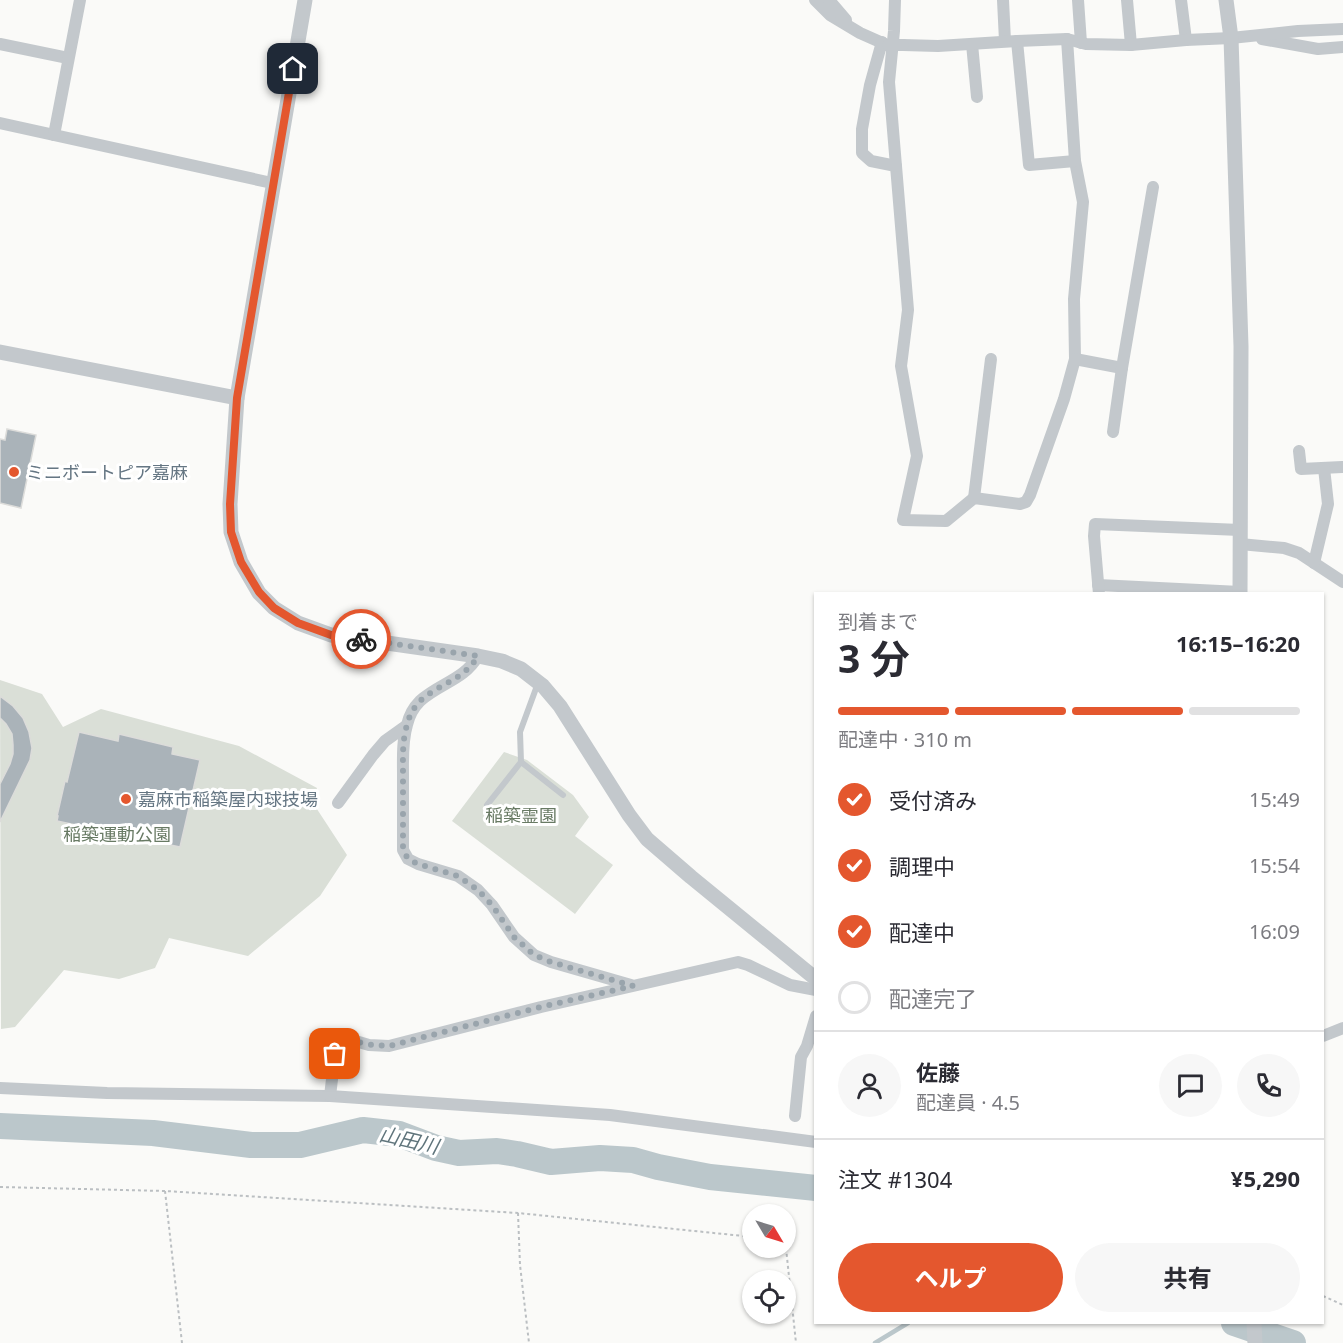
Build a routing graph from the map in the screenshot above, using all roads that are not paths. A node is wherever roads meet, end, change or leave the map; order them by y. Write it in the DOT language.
graph roads {
  1 [pos="80,0"];
  2 [pos="305,0"];
  3 [pos="815,0"];
  4 [pos="829,0"];
  5 [pos="895,0"];
  6 [pos="1003,0"];
  7 [pos="1078,0"];
  8 [pos="1127,0"];
  9 [pos="1181,0"];
  10 [pos="1226,0"];
  11 [pos="853,28"];
  12 [pos="1343,29"];
  13 [pos="1249,36"];
  14 [pos="1231,38"];
  15 [pos="1067,39"];
  16 [pos="1186,40"];
  17 [pos="1011,41"];
  18 [pos="1081,43"];
  19 [pos="0,44"];
  20 [pos="885,44"];
  21 [pos="972,44"];
  22 [pos="1131,45"];
  23 [pos="1343,47"];
  24 [pos="68,58"];
  25 [pos="978,97"];
  26 [pos="0,123"];
  27 [pos="54,135"];
  28 [pos="1075,161"];
  29 [pos="896,166"];
  30 [pos="272,183"];
  31 [pos="1153,186"];
  32 [pos="0,352"];
  33 [pos="991,359"];
  34 [pos="1075,359"];
  35 [pos="1122,368"];
  36 [pos="237,398"];
  37 [pos="1113,432"];
  38 [pos="1299,451"];
  39 [pos="1342,467"];
  40 [pos="1324,468"];
  41 [pos="974,498"];
  42 [pos="1240,537"];
  43 [pos="1314,563"];
  44 [pos="1343,582"];
  45 [pos="1099,590"];
  46 [pos="1193,592"];
  47 [pos="1240,592"];
  48 [pos="478,656"];
  49 [pos="539,683"];
  50 [pos="406,726"];
  51 [pos="521,762"];
  52 [pos="563,795"];
  53 [pos="338,802"];
  54 [pos="487,805"];
  55 [pos="814,977"];
  56 [pos="633,986"];
  57 [pos="814,990"];
  58 [pos="814,1023"];
  59 [pos="1343,1028"];
  60 [pos="1324,1036"];
  61 [pos="0,1088"];
  62 [pos="330,1096"];
  63 [pos="795,1116"];
  64 [pos="814,1142"];
  65 [pos="1254,1324"];
  66 [pos="1255,1343"];
  1 -- 24 [label="street"];
  2 -- 30 [label="street"];
  3 -- 11 [label="street"];
  4 -- 11 [label="street"];
  5 -- 29 [label="street"];
  6 -- 17 [label="street"];
  7 -- 18 [label="street"];
  8 -- 22 [label="street"];
  9 -- 16 [label="street"];
  10 -- 14 [label="street"];
  11 -- 20 [label="street"];
  12 -- 13 [label="street"];
  13 -- 14 [label="street"];
  13 -- 23 [label="street"];
  14 -- 16 [label="street"];
  14 -- 42 [label="street"];
  15 -- 17 [label="street"];
  15 -- 18 [label="street"];
  15 -- 28 [label="street"];
  16 -- 22 [label="street"];
  17 -- 21 [label="street"];
  17 -- 28 [label="street"];
  18 -- 22 [label="street"];
  19 -- 24 [label="street"];
  20 -- 21 [label="street, bridge"];
  20 -- 29 [label="street"];
  21 -- 25 [label="street"];
  24 -- 27 [label="street"];
  26 -- 27 [label="street"];
  27 -- 30 [label="street"];
  28 -- 34 [label="street"];
  29 -- 41 [label="street"];
  30 -- 36 [label="street"];
  31 -- 35 [label="street"];
  32 -- 36 [label="street"];
  33 -- 41 [label="street"];
  34 -- 35 [label="street"];
  34 -- 41 [label="street"];
  35 -- 37 [label="street"];
  36 -- 48 [label="street"];
  38 -- 40 [label="street"];
  39 -- 40 [label="street"];
  40 -- 43 [label="street"];
  42 -- 43 [label="street"];
  42 -- 45 [label="street"];
  42 -- 47 [label="street"];
  43 -- 44 [label="street"];
  45 -- 46 [label="street"];
  48 -- 49 [label="street"];
  48 -- 50 [label="street"];
  49 -- 51 [label="lane"];
  49 -- 55 [label="street"];
  50 -- 53 [label="street"];
  50 -- 56 [label="street"];
  51 -- 52 [label="lane"];
  51 -- 54 [label="lane"];
  56 -- 57 [label="street"];
  56 -- 62 [label="street"];
  58 -- 63 [label="street"];
  59 -- 60 [label="street"];
  61 -- 62 [label="street"];
  62 -- 64 [label="street"];
  65 -- 66 [label="street"];
}
